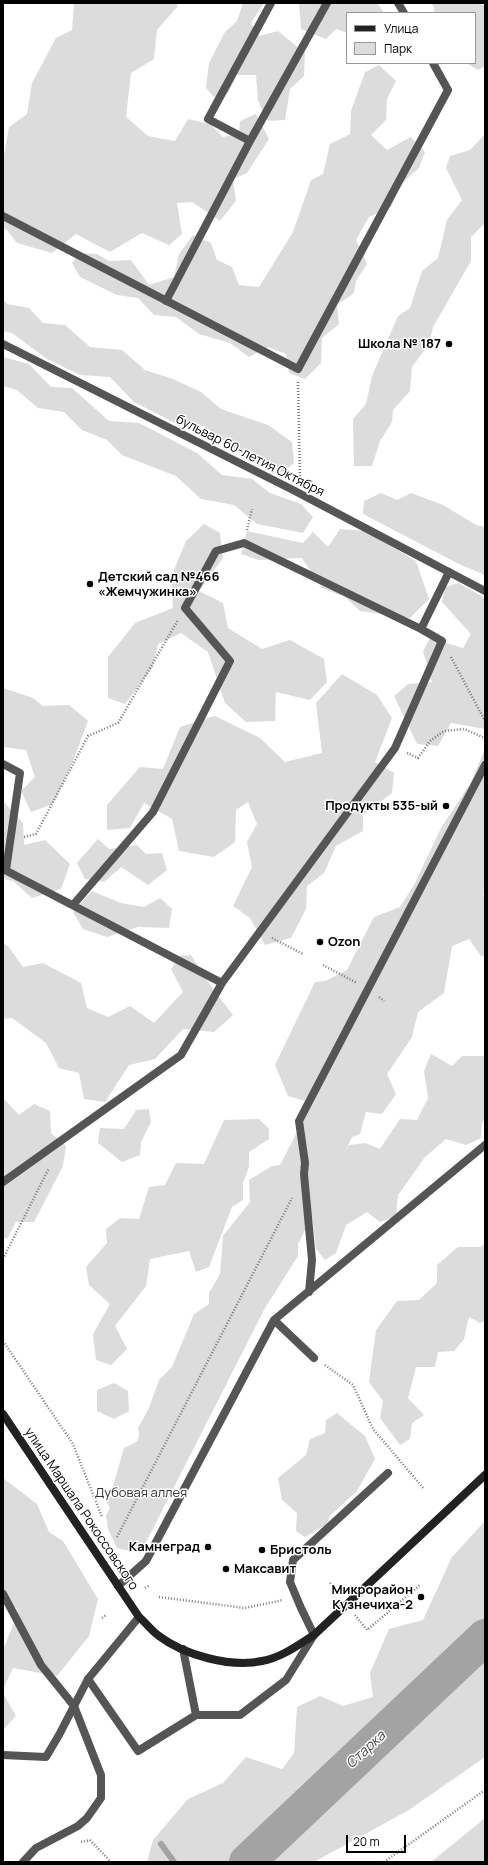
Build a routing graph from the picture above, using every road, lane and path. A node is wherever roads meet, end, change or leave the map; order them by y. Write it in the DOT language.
graph roads {
  1 [pos="271,3"];
  2 [pos="327,3"];
  3 [pos="398,3"];
  4 [pos="403,12"];
  5 [pos="434,64"];
  6 [pos="250,141"];
  7 [pos="3,216"];
  8 [pos="166,302"];
  9 [pos="3,344"];
  10 [pos="298,369"];
  11 [pos="293,490"];
  12 [pos="252,509"];
  13 [pos="244,543"];
  14 [pos="449,572"];
  15 [pos="485,591"];
  16 [pos="185,608"];
  17 [pos="421,630"];
  18 [pos="442,641"];
  19 [pos="485,722"];
  20 [pos="485,738"];
  21 [pos="395,748"];
  22 [pos="3,764"];
  23 [pos="485,765"];
  24 [pos="11,840"];
  25 [pos="5,870"];
  26 [pos="74,905"];
  27 [pos="260,932"];
  28 [pos="303,954"];
  29 [pos="323,965"];
  30 [pos="354,981"];
  31 [pos="222,983"];
  32 [pos="485,1145"];
  33 [pos="50,1167"];
  34 [pos="304,1174"];
  35 [pos="3,1182"];
  36 [pos="3,1259"];
  37 [pos="309,1292"];
  38 [pos="274,1320"];
  39 [pos="3,1341"];
  40 [pos="314,1358"];
  41 [pos="3,1414"];
  42 [pos="388,1473"];
  43 [pos="485,1475"];
  44 [pos="424,1489"];
  45 [pos="102,1517"];
  46 [pos="117,1537"];
  47 [pos="330,1583"];
  48 [pos="150,1585"];
  49 [pos="420,1585"];
  50 [pos="118,1586"];
  51 [pos="145,1588"];
  52 [pos="3,1594"];
  53 [pos="159,1597"];
  54 [pos="296,1597"];
  55 [pos="347,1605"];
  56 [pos="106,1615"];
  57 [pos="139,1617"];
  58 [pos="102,1618"];
  59 [pos="314,1635"];
  60 [pos="183,1649"];
  61 [pos="88,1679"];
  62 [pos="74,1706"];
  63 [pos="196,1715"];
  64 [pos="3,1755"];
  65 [pos="485,1790"];
  66 [pos="78,1826"];
  67 [pos="23,1862"];
  68 [pos="111,1862"];
  69 [pos="384,1862"];
  1 -- 6 [label="street"];
  2 -- 6 [label="street"];
  3 -- 4 [label="street"];
  5 -- 10 [label="street"];
  6 -- 8 [label="street"];
  7 -- 8 [label="street"];
  8 -- 10 [label="street"];
  9 -- 11 [label="street, бульвар 60-летия Октября"];
  10 -- 11 [label="path"];
  11 -- 14 [label="street, бульвар 60-летия Октября"];
  12 -- 13 [label="path"];
  13 -- 16 [label="street"];
  13 -- 17 [label="street"];
  14 -- 15 [label="street, бульвар 60-летия Октября"];
  14 -- 17 [label="street"];
  16 -- 24 [label="path"];
  16 -- 26 [label="street"];
  17 -- 18 [label="street"];
  18 -- 19 [label="path"];
  18 -- 21 [label="street"];
  20 -- 21 [label="path"];
  21 -- 27 [label="street"];
  22 -- 24 [label="street"];
  23 -- 34 [label="street"];
  24 -- 25 [label="street"];
  25 -- 26 [label="street"];
  26 -- 31 [label="street"];
  27 -- 28 [label="path"];
  27 -- 31 [label="street"];
  29 -- 30 [label="path"];
  31 -- 35 [label="street"];
  32 -- 37 [label="street"];
  33 -- 36 [label="path"];
  34 -- 37 [label="street"];
  34 -- 46 [label="path"];
  37 -- 38 [label="street"];
  38 -- 40 [label="street"];
  38 -- 50 [label="street"];
  39 -- 45 [label="path"];
  40 -- 44 [label="path"];
  41 -- 50 [label="street, улица Маршала Рокоссовского"];
  42 -- 54 [label="street"];
  43 -- 55 [label="street, улица Маршала Рокоссовского"];
  47 -- 55 [label="path"];
  48 -- 51 [label="path"];
  49 -- 55 [label="path"];
  50 -- 57 [label="street, улица Маршала Рокоссовского"];
  52 -- 62 [label="street"];
  53 -- 54 [label="path"];
  54 -- 59 [label="street"];
  55 -- 59 [label="street, улица Маршала Рокоссовского"];
  56 -- 58 [label="path"];
  57 -- 60 [label="street, улица Маршала Рокоссовского"];
  57 -- 61 [label="street"];
  59 -- 60 [label="street, улица Маршала Рокоссовского"];
  59 -- 63 [label="street"];
  60 -- 63 [label="street"];
  61 -- 62 [label="street"];
  61 -- 63 [label="street"];
  62 -- 64 [label="street"];
  62 -- 66 [label="street"];
  65 -- 69 [label="path"];
  66 -- 67 [label="street"];
  66 -- 68 [label="path"];
}
